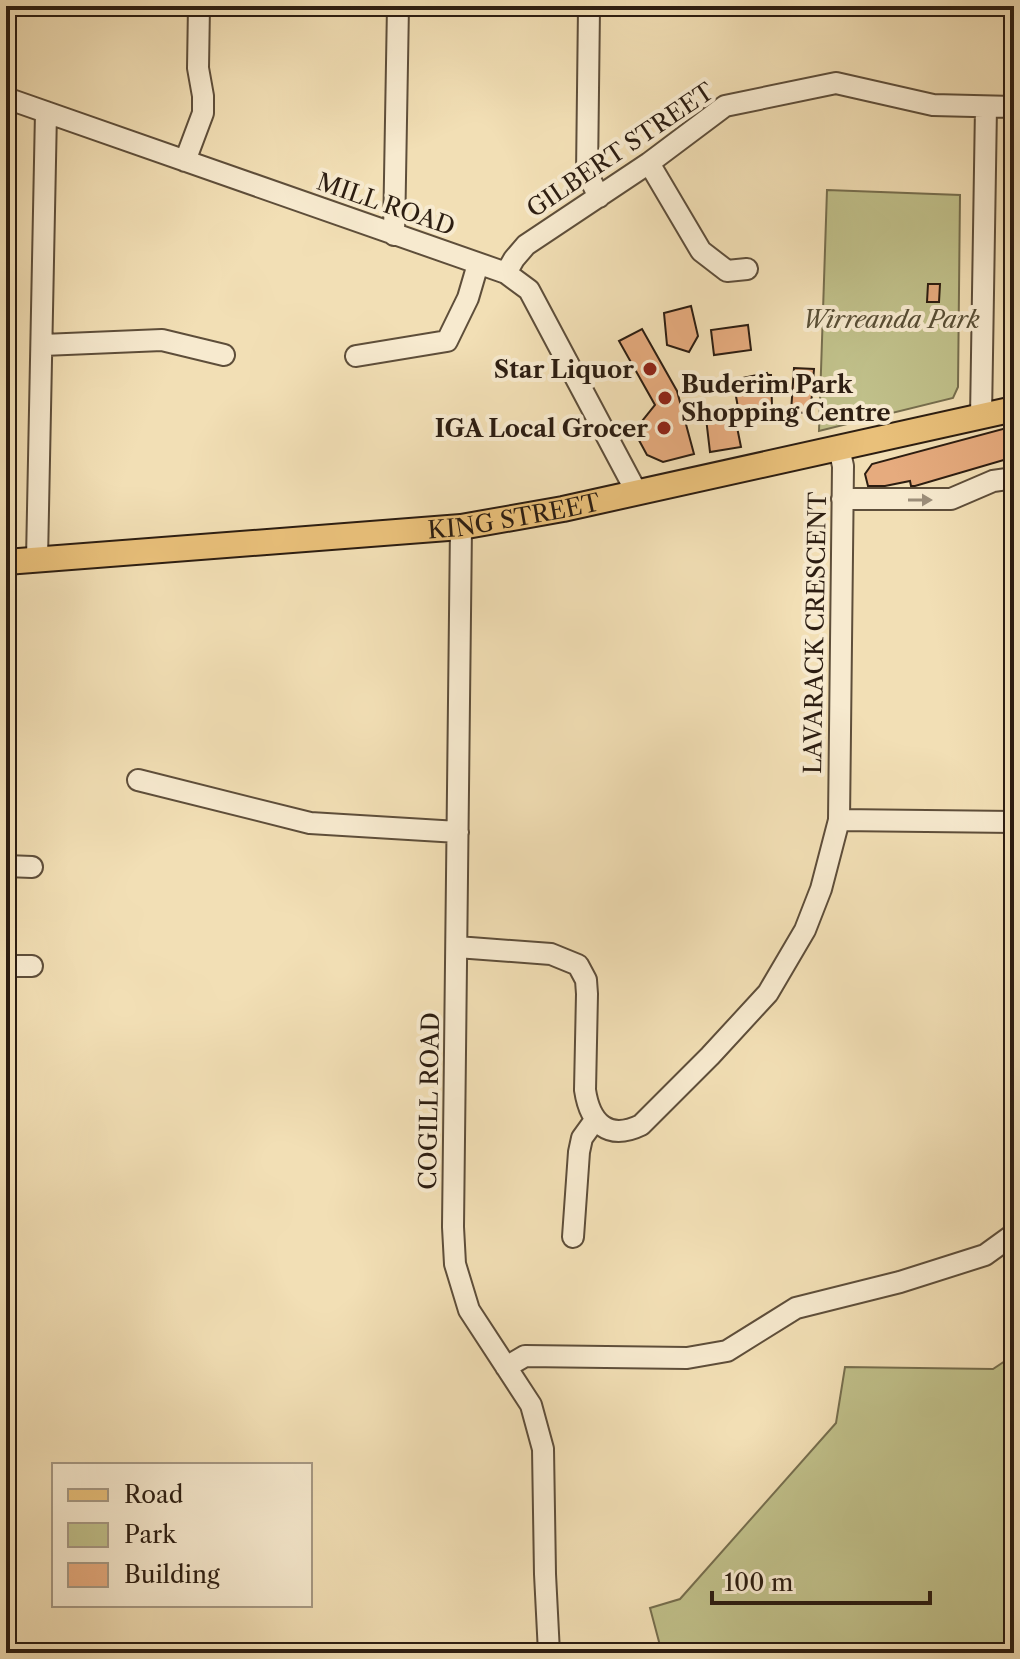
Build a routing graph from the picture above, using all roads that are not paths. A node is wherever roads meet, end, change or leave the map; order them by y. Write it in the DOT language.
graph roads {
  1 [pos="199,6"];
  2 [pos="398,6"];
  3 [pos="591,6"];
  4 [pos="6,98"];
  5 [pos="986,107"];
  6 [pos="1014,107"];
  7 [pos="46,112"];
  8 [pos="185,161"];
  9 [pos="649,163"];
  10 [pos="599,197"];
  11 [pos="394,235"];
  12 [pos="478,264"];
  13 [pos="747,269"];
  14 [pos="506,273"];
  15 [pos="43,345"];
  16 [pos="224,355"];
  17 [pos="356,356"];
  18 [pos="1014,409"];
  19 [pos="981,417"];
  20 [pos="839,448"];
  21 [pos="1014,478"];
  22 [pos="637,493"];
  23 [pos="842,499"];
  24 [pos="461,527"];
  25 [pos="37,559"];
  26 [pos="6,562"];
  27 [pos="138,780"];
  28 [pos="839,820"];
  29 [pos="1014,822"];
  30 [pos="458,832"];
  31 [pos="6,866"];
  32 [pos="32,867"];
  33 [pos="457,947"];
  34 [pos="6,966"];
  35 [pos="32,966"];
  36 [pos="595,1120"];
  37 [pos="1014,1234"];
  38 [pos="573,1237"];
  39 [pos="506,1367"];
  40 [pos="549,1653"];
  1 -- 8 [label="street"];
  2 -- 11 [label="street"];
  3 -- 10 [label="street"];
  4 -- 7 [label="street, MILL ROAD"];
  5 -- 6 [label="street, GILBERT STREET"];
  5 -- 9 [label="street, GILBERT STREET"];
  5 -- 19 [label="street"];
  7 -- 8 [label="street, MILL ROAD"];
  7 -- 15 [label="street"];
  8 -- 11 [label="street, MILL ROAD"];
  9 -- 10 [label="street, GILBERT STREET"];
  9 -- 13 [label="street"];
  10 -- 14 [label="street, GILBERT STREET"];
  11 -- 12 [label="street, MILL ROAD"];
  12 -- 14 [label="street, MILL ROAD"];
  12 -- 17 [label="street"];
  14 -- 22 [label="street, MILL ROAD"];
  15 -- 16 [label="street"];
  15 -- 25 [label="street"];
  18 -- 19 [label="main road, KING STREET"];
  19 -- 20 [label="main road, KING STREET"];
  20 -- 22 [label="main road, KING STREET"];
  20 -- 23 [label="street, LAVARACK CRESCENT"];
  23 -- 21 [label="street, one-way"];
  22 -- 24 [label="main road, KING STREET"];
  23 -- 28 [label="street, LAVARACK CRESCENT"];
  24 -- 25 [label="main road, KING STREET"];
  24 -- 30 [label="street, COGILL ROAD"];
  25 -- 26 [label="main road, KING STREET"];
  27 -- 30 [label="street"];
  28 -- 29 [label="street"];
  28 -- 36 [label="street, LAVARACK CRESCENT"];
  30 -- 33 [label="street, COGILL ROAD"];
  31 -- 32 [label="street"];
  33 -- 36 [label="street"];
  33 -- 39 [label="street, COGILL ROAD"];
  34 -- 35 [label="street"];
  36 -- 38 [label="street"];
  37 -- 39 [label="street"];
  39 -- 40 [label="street, COGILL ROAD"];
}
